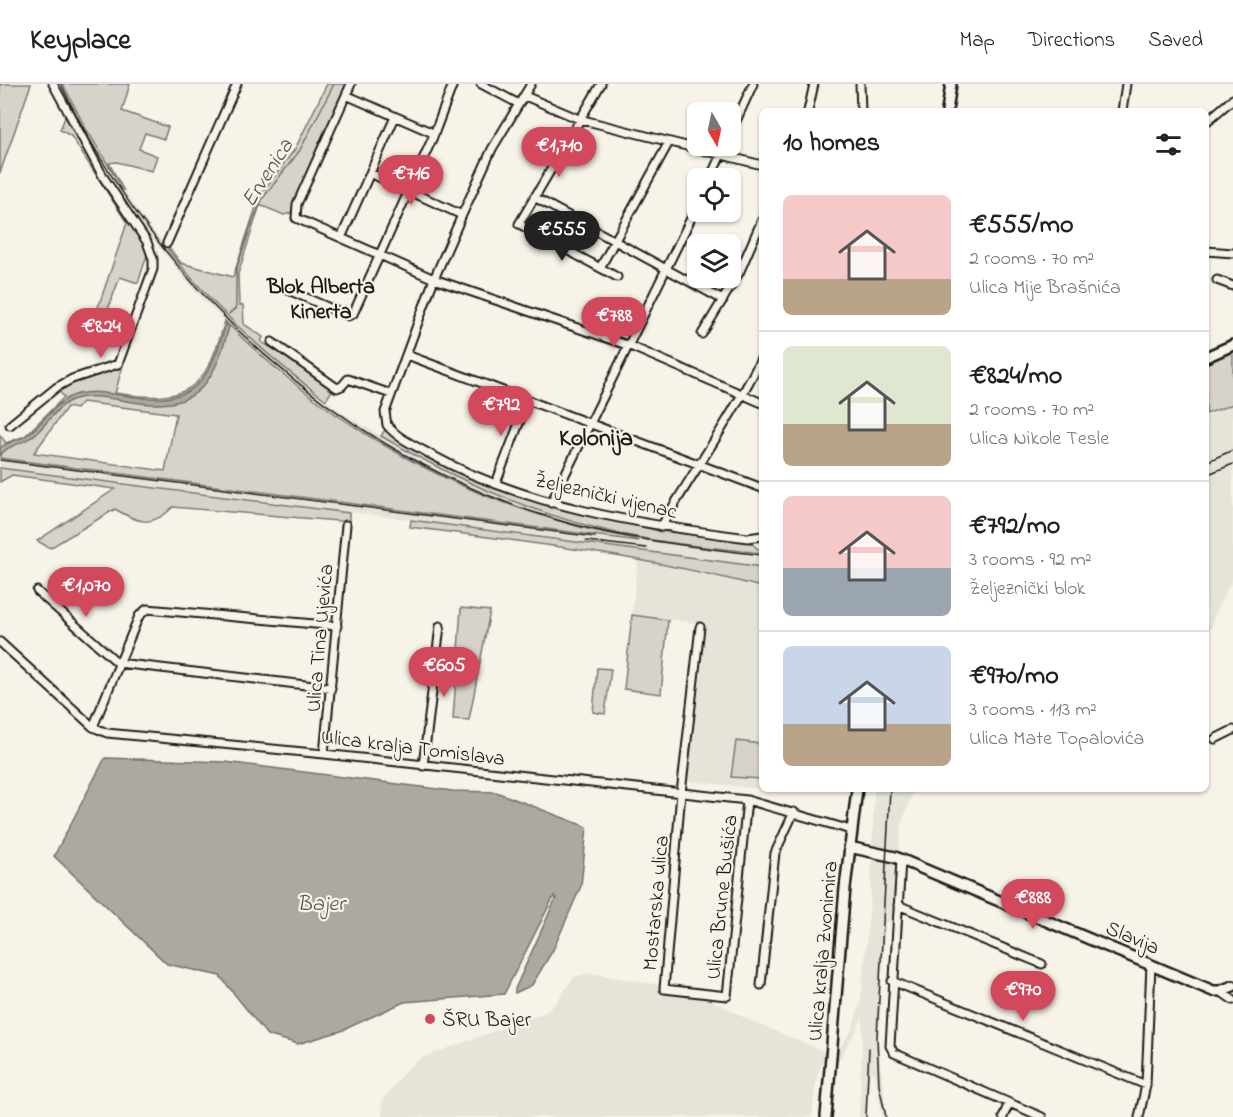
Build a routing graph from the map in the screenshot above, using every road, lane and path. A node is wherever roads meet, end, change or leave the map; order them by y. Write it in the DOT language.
graph roads {
  1 [pos="53,84"];
  2 [pos="237,84"];
  3 [pos="351,84"];
  4 [pos="453,84"];
  5 [pos="481,84"];
  6 [pos="531,84"];
  7 [pos="601,84"];
  8 [pos="753,84"];
  9 [pos="814,84"];
  10 [pos="860,84"];
  11 [pos="951,84"];
  12 [pos="1126,84"];
  13 [pos="346,95"];
  14 [pos="525,96"];
  15 [pos="1233,99"];
  16 [pos="519,104"];
  17 [pos="809,108"];
  18 [pos="861,108"];
  19 [pos="947,108"];
  20 [pos="1122,108"];
  21 [pos="741,110"];
  22 [pos="395,117"];
  23 [pos="579,119"];
  24 [pos="1209,119"];
  25 [pos="433,133"];
  26 [pos="669,142"];
  27 [pos="687,146"];
  28 [pos="725,156"];
  29 [pos="759,164"];
  30 [pos="372,174"];
  31 [pos="409,192"];
  32 [pos="534,197"];
  33 [pos="462,215"];
  34 [pos="689,222"];
  35 [pos="759,226"];
  36 [pos="341,238"];
  37 [pos="614,241"];
  38 [pos="167,243"];
  39 [pos="1209,251"];
  40 [pos="1233,253"];
  41 [pos="380,256"];
  42 [pos="600,268"];
  43 [pos="665,270"];
  44 [pos="617,277"];
  45 [pos="434,279"];
  46 [pos="1216,280"];
  47 [pos="1233,286"];
  48 [pos="286,288"];
  49 [pos="723,300"];
  50 [pos="702,334"];
  51 [pos="272,342"];
  52 [pos="1233,345"];
  53 [pos="630,346"];
  54 [pos="407,355"];
  55 [pos="1209,356"];
  56 [pos="759,363"];
  57 [pos="391,394"];
  58 [pos="743,395"];
  59 [pos="528,400"];
  60 [pos="759,402"];
  61 [pos="590,423"];
  62 [pos="10,425"];
  63 [pos="699,462"];
  64 [pos="496,483"];
  65 [pos="759,487"];
  66 [pos="551,503"];
  67 [pos="346,525"];
  68 [pos="661,527"];
  69 [pos="759,536"];
  70 [pos="37,591"];
  71 [pos="337,626"];
  72 [pos="440,626"];
  73 [pos="700,627"];
  74 [pos="0,642"];
  75 [pos="118,663"];
  76 [pos="331,688"];
  77 [pos="93,727"];
  78 [pos="1233,730"];
  79 [pos="1215,739"];
  80 [pos="324,754"];
  81 [pos="423,766"];
  82 [pos="857,792"];
  83 [pos="681,793"];
  84 [pos="747,800"];
  85 [pos="794,812"];
  86 [pos="851,830"];
  87 [pos="849,847"];
  88 [pos="901,860"];
  89 [pos="898,905"];
  90 [pos="1042,964"];
  91 [pos="1151,964"];
  92 [pos="892,981"];
  93 [pos="761,986"];
  94 [pos="1233,986"];
  95 [pos="1220,992"];
  96 [pos="727,996"];
  97 [pos="1233,1000"];
  98 [pos="1146,1085"];
  99 [pos="1009,1103"];
  100 [pos="826,1117"];
  101 [pos="1003,1117"];
  102 [pos="1042,1117"];
  103 [pos="1139,1117"];
  1 -- 62 [label="street"];
  2 -- 38 [label="street"];
  3 -- 13 [label="street"];
  4 -- 25 [label="street"];
  5 -- 16 [label="street"];
  6 -- 14 [label="street"];
  7 -- 23 [label="street"];
  8 -- 21 [label="street"];
  9 -- 17 [label="street"];
  10 -- 18 [label="street"];
  11 -- 19 [label="street"];
  12 -- 20 [label="street"];
  13 -- 22 [label="street"];
  13 -- 36 [label="street"];
  14 -- 16 [label="street"];
  14 -- 23 [label="street"];
  15 -- 24 [label="street"];
  16 -- 33 [label="street"];
  22 -- 25 [label="street"];
  22 -- 30 [label="street"];
  23 -- 26 [label="street"];
  23 -- 32 [label="street"];
  25 -- 31 [label="street"];
  26 -- 27 [label="street"];
  26 -- 37 [label="street"];
  28 -- 29 [label="street"];
  30 -- 31 [label="street"];
  30 -- 36 [label="street"];
  31 -- 33 [label="street"];
  31 -- 41 [label="street"];
  32 -- 37 [label="street"];
  32 -- 42 [label="street"];
  33 -- 45 [label="street"];
  34 -- 43 [label="street"];
  35 -- 49 [label="street"];
  36 -- 41 [label="street"];
  37 -- 42 [label="street"];
  37 -- 43 [label="street"];
  39 -- 40 [label="street"];
  41 -- 45 [label="street"];
  41 -- 48 [label="street"];
  42 -- 44 [label="street"];
  43 -- 49 [label="street"];
  43 -- 53 [label="street"];
  45 -- 53 [label="street"];
  45 -- 54 [label="street"];
  46 -- 47 [label="street"];
  49 -- 50 [label="street"];
  51 -- 57 [label="street"];
  52 -- 55 [label="street"];
  53 -- 58 [label="street"];
  53 -- 61 [label="street"];
  54 -- 57 [label="street"];
  54 -- 59 [label="street"];
  56 -- 58 [label="street"];
  57 -- 64 [label="street, Željeznički vijenac"];
  58 -- 60 [label="street"];
  58 -- 63 [label="street"];
  59 -- 61 [label="street"];
  59 -- 64 [label="street"];
  61 -- 63 [label="street"];
  61 -- 66 [label="street"];
  63 -- 65 [label="street"];
  63 -- 68 [label="street"];
  64 -- 66 [label="street, Željeznički vijenac"];
  66 -- 68 [label="street, Željeznički vijenac"];
  67 -- 71 [label="street, Ulica Tina Ujevića"];
  68 -- 69 [label="street, Željeznički vijenac"];
  70 -- 75 [label="street"];
  71 -- 75 [label="street"];
  71 -- 76 [label="street, Ulica Tina Ujevića"];
  72 -- 81 [label="street"];
  73 -- 83 [label="street"];
  74 -- 77 [label="street, Ulica kralja Tomislava"];
  75 -- 76 [label="street"];
  75 -- 77 [label="street"];
  76 -- 80 [label="street, Ulica Tina Ujevića"];
  77 -- 80 [label="street, Ulica kralja Tomislava"];
  78 -- 79 [label="street"];
  80 -- 81 [label="street, Ulica kralja Tomislava"];
  81 -- 83 [label="street, Ulica kralja Tomislava"];
  82 -- 86 [label="street, Ulica kralja Zvonimira"];
  83 -- 84 [label="street, Ulica kralja Tomislava"];
  83 -- 96 [label="street, Mostarska ulica"];
  84 -- 85 [label="street, Ulica kralja Tomislava"];
  84 -- 96 [label="street, Ulica Brune Bušića"];
  85 -- 86 [label="street, Ulica kralja Tomislava"];
  85 -- 93 [label="street"];
  86 -- 87 [label="street, Ulica kralja Zvonimira"];
  87 -- 88 [label="street, Slavija"];
  87 -- 100 [label="street, Ulica kralja Zvonimira"];
  88 -- 89 [label="street"];
  88 -- 91 [label="street, Slavija"];
  89 -- 90 [label="street"];
  89 -- 92 [label="street"];
  91 -- 95 [label="street, Slavija"];
  91 -- 98 [label="street"];
  92 -- 98 [label="street"];
  92 -- 99 [label="street"];
  94 -- 95 [label="street"];
  95 -- 97 [label="street, Slavija"];
  98 -- 103 [label="street"];
  99 -- 101 [label="street"];
  99 -- 102 [label="street"];
}
